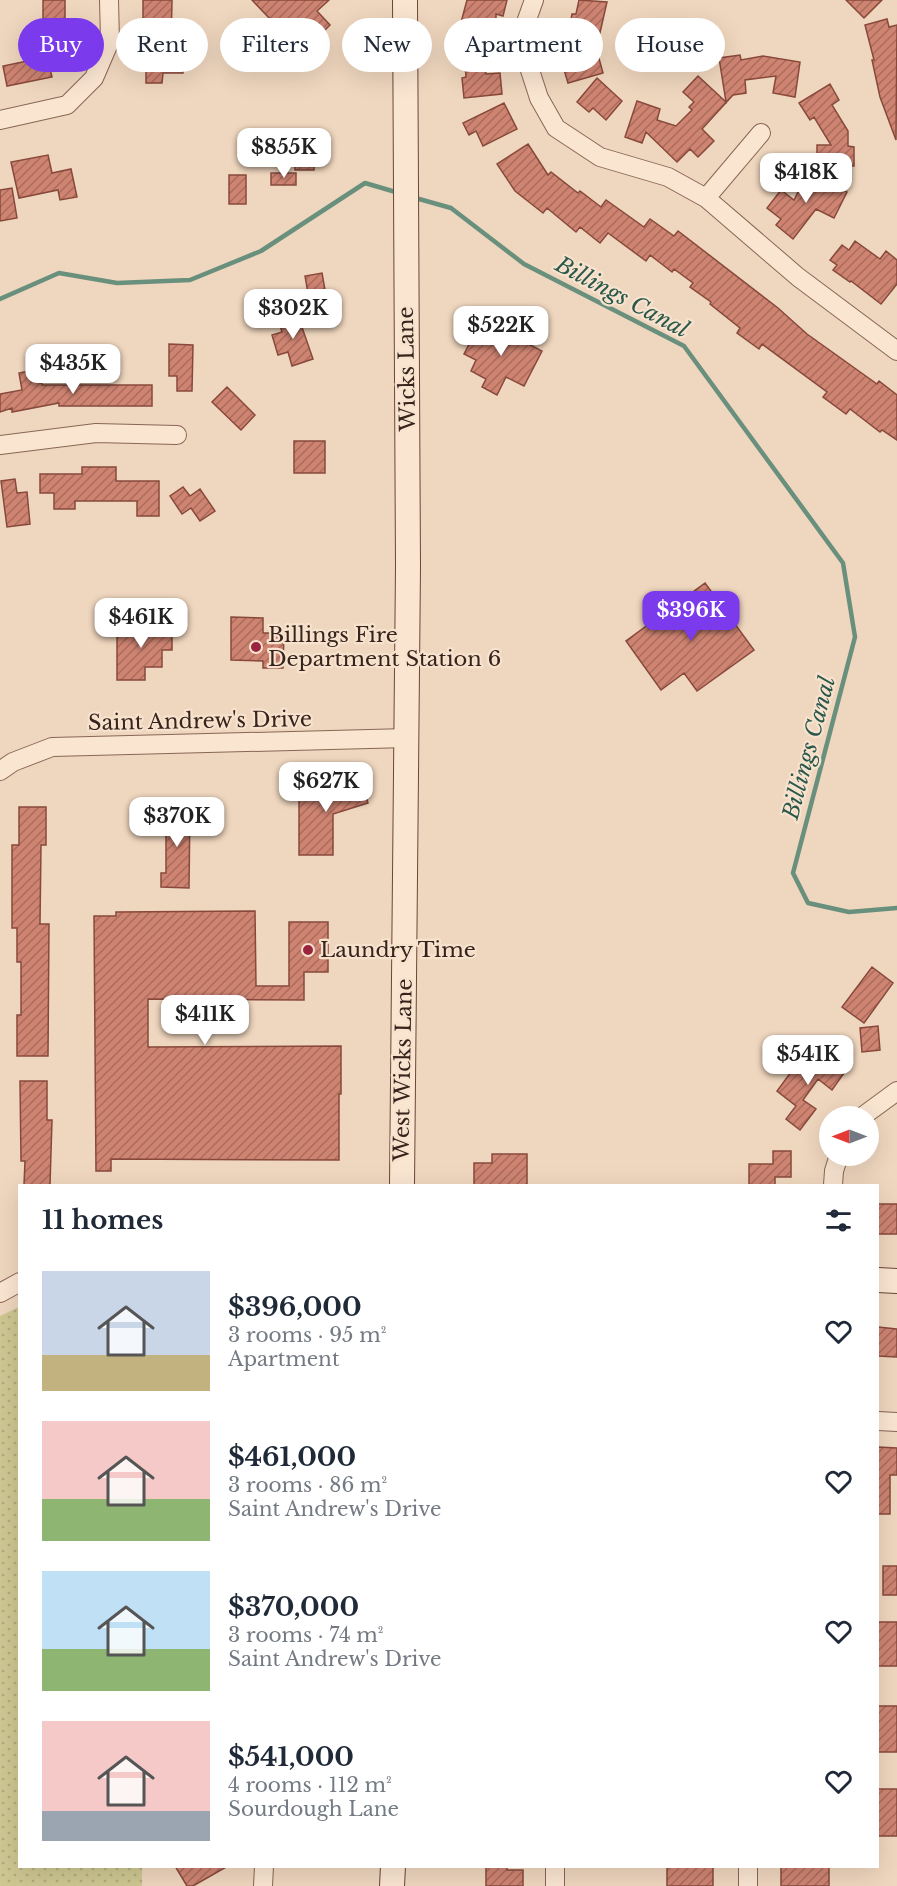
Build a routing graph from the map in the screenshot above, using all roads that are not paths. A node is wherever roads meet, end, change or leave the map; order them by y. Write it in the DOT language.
graph roads {
  1 [pos="109,0"];
  2 [pos="405,0"];
  3 [pos="534,0"];
  4 [pos="0,120"];
  5 [pos="761,133"];
  6 [pos="706,198"];
  7 [pos="897,351"];
  8 [pos="177,435"];
  9 [pos="0,445"];
  10 [pos="408,738"];
  11 [pos="0,771"];
  12 [pos="897,1091"];
  13 [pos="877,1106"];
  14 [pos="836,1166"];
  15 [pos="402,1184"];
  16 [pos="833,1184"];
  17 [pos="879,1280"];
  18 [pos="897,1281"];
  19 [pos="18,1283"];
  20 [pos="1,1290"];
  21 [pos="879,1421"];
  22 [pos="897,1422"];
  23 [pos="264,1868"];
  24 [pos="393,1868"];
  25 [pos="555,1868"];
  26 [pos="748,1868"];
  27 [pos="263,1886"];
  28 [pos="393,1886"];
  29 [pos="555,1886"];
  30 [pos="748,1886"];
  1 -- 4 [label="street"];
  2 -- 10 [label="main road, Wicks Lane"];
  3 -- 6 [label="street"];
  5 -- 6 [label="street"];
  6 -- 7 [label="street"];
  8 -- 9 [label="street"];
  10 -- 11 [label="street, Saint Andrew's Drive"];
  10 -- 15 [label="main road, West Wicks Lane"];
  12 -- 13 [label="street"];
  14 -- 16 [label="street"];
  17 -- 18 [label="main road"];
  19 -- 20 [label="street"];
  21 -- 22 [label="street"];
  23 -- 27 [label="street"];
  24 -- 28 [label="main road"];
  25 -- 29 [label="street"];
  26 -- 30 [label="street"];
}
